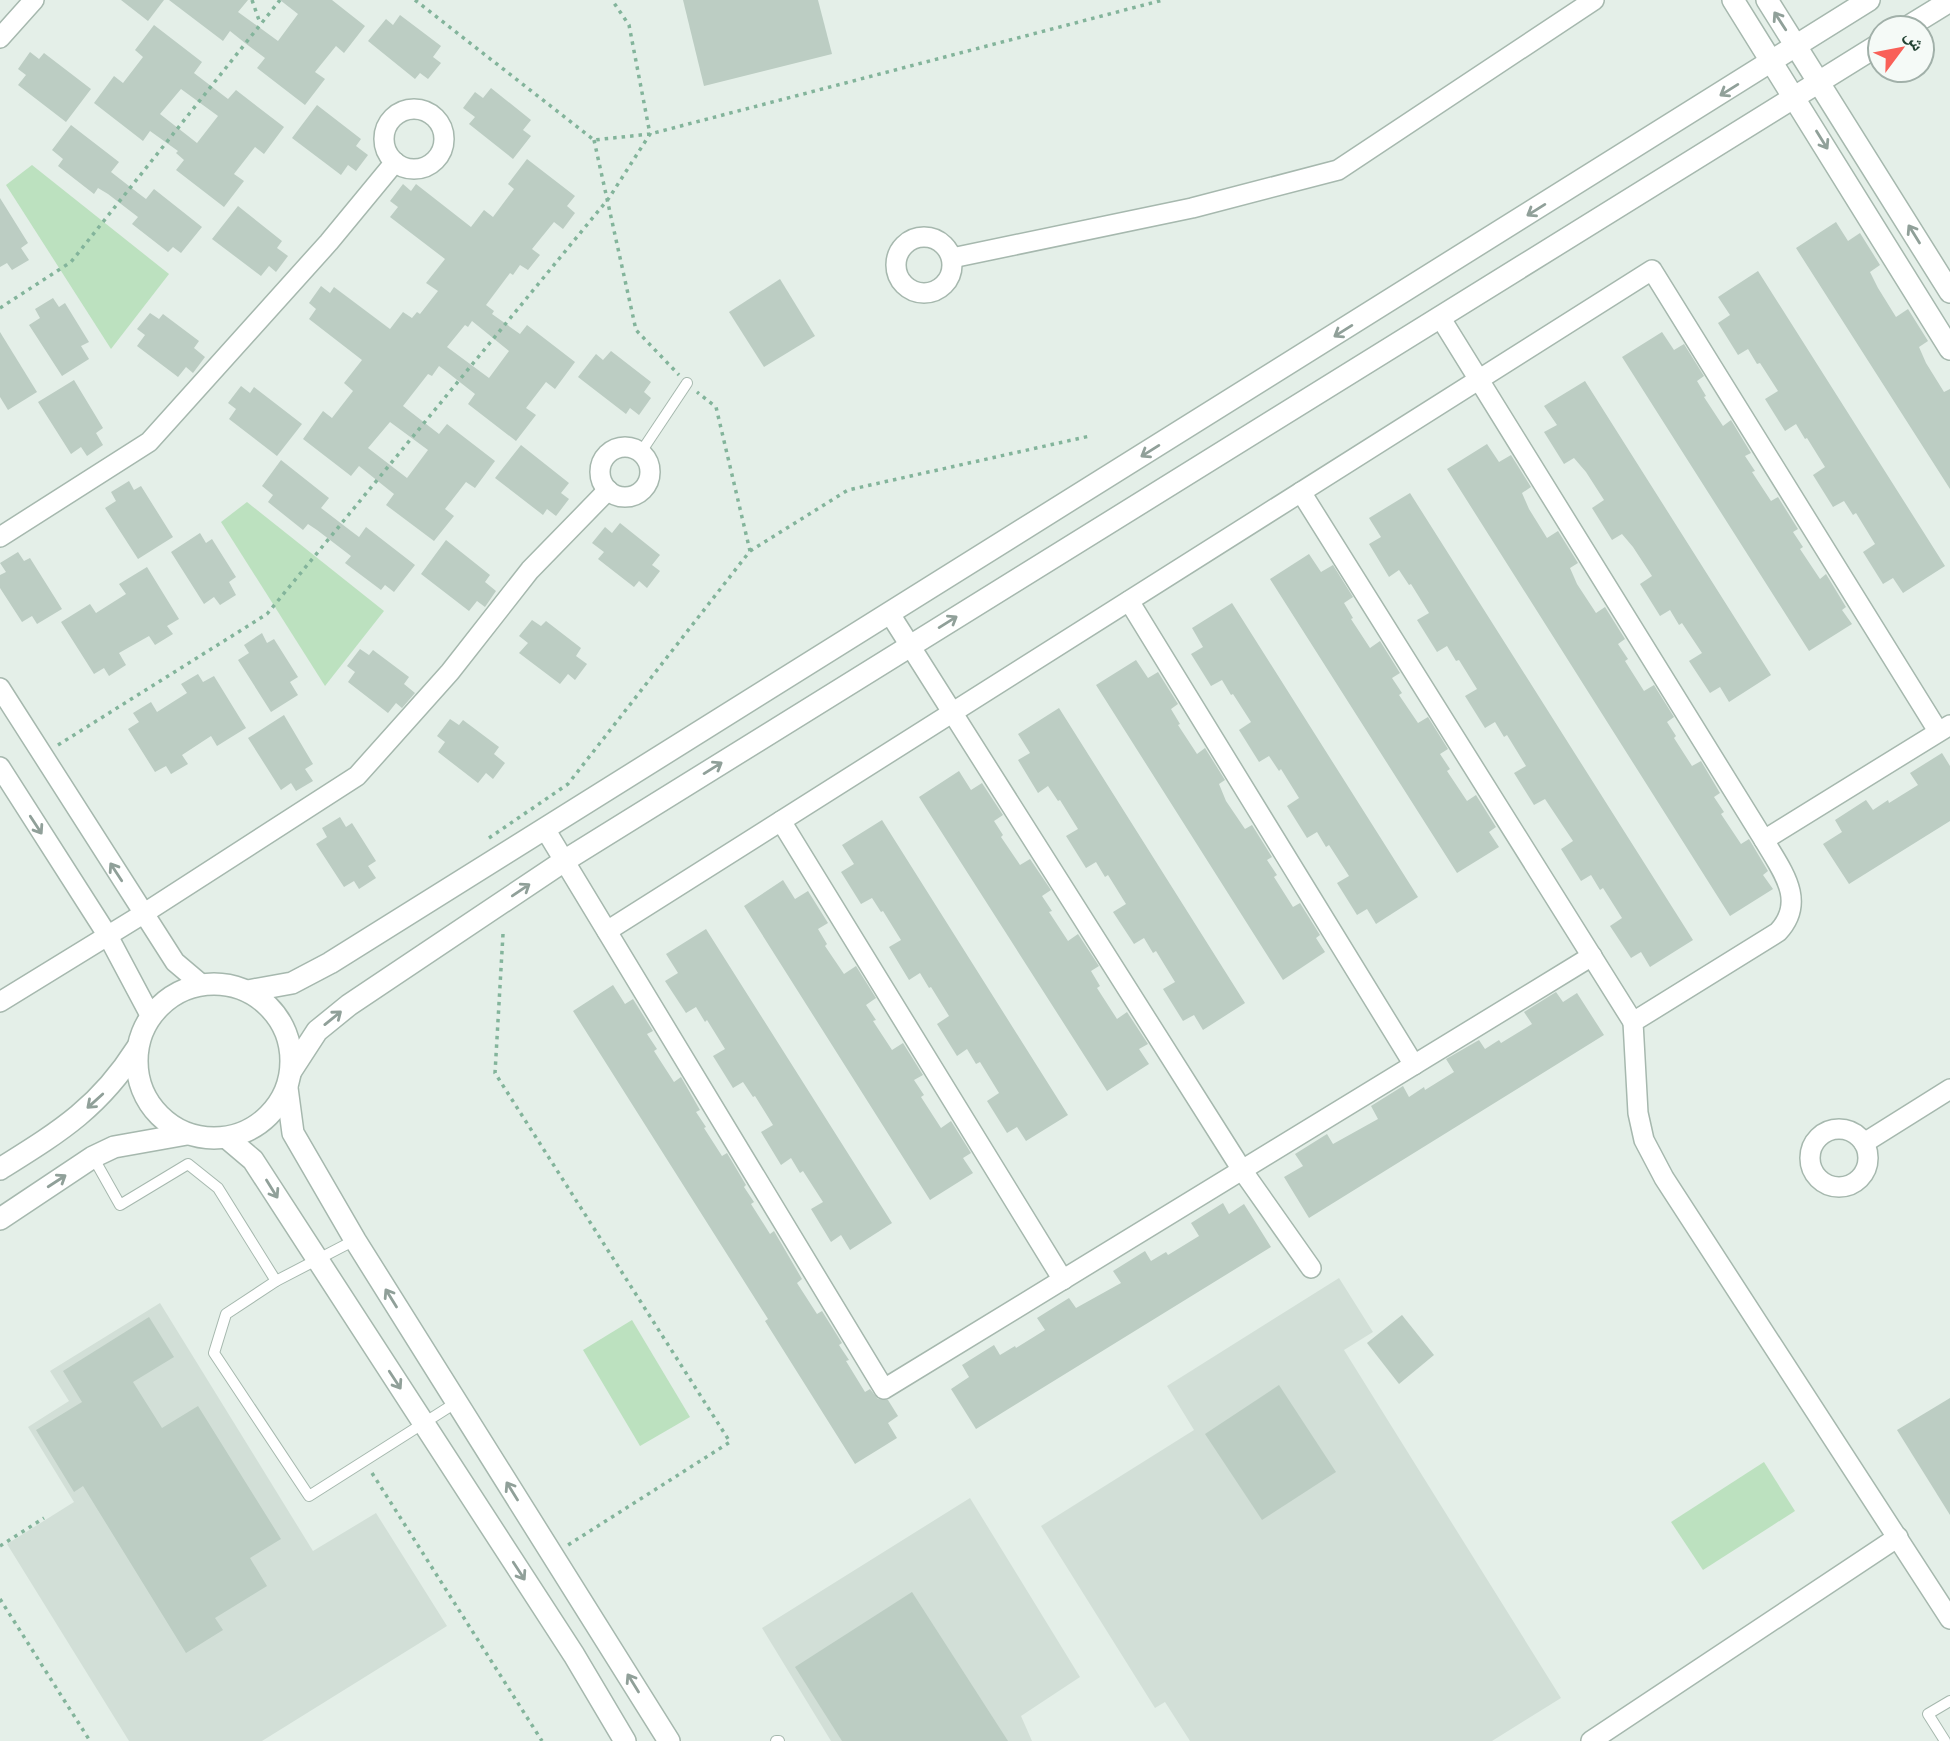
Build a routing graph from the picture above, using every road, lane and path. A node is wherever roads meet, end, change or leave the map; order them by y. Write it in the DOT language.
graph roads {
  1 [pos="34,0"];
  2 [pos="252,0"];
  3 [pos="280,0"];
  4 [pos="415,0"];
  5 [pos="612,0"];
  6 [pos="1163,0"];
  7 [pos="1594,0"];
  8 [pos="1733,0"];
  9 [pos="1767,0"];
  10 [pos="1869,0"];
  11 [pos="1950,1"];
  12 [pos="1929,14"];
  13 [pos="260,23"];
  14 [pos="0,38"];
  15 [pos="1797,47"];
  16 [pos="1866,53"];
  17 [pos="1772,63"];
  18 [pos="1820,81"];
  19 [pos="1795,96"];
  20 [pos="650,134"];
  21 [pos="594,140"];
  22 [pos="395,162"];
  23 [pos="609,198"];
  24 [pos="952,258"];
  25 [pos="1950,292"];
  26 [pos="0,308"];
  27 [pos="1440,317"];
  28 [pos="1950,349"];
  29 [pos="1478,380"];
  30 [pos="687,383"];
  31 [pos="1090,436"];
  32 [pos="641,452"];
  33 [pos="608,490"];
  34 [pos="1301,492"];
  35 [pos="0,537"];
  36 [pos="750,551"];
  37 [pos="1129,601"];
  38 [pos="890,614"];
  39 [pos="910,646"];
  40 [pos="0,688"];
  41 [pos="953,713"];
  42 [pos="1944,728"];
  43 [pos="41,755"];
  44 [pos="0,767"];
  45 [pos="780,821"];
  46 [pos="545,829"];
  47 [pos="1764,840"];
  48 [pos="479,845"];
  49 [pos="564,861"];
  50 [pos="143,914"];
  51 [pos="607,931"];
  52 [pos="503,934"];
  53 [pos="108,936"];
  54 [pos="1592,956"];
  55 [pos="201,984"];
  56 [pos="247,991"];
  57 [pos="0,1002"];
  58 [pos="150,1015"];
  59 [pos="1633,1022"];
  60 [pos="137,1048"];
  61 [pos="1414,1065"];
  62 [pos="289,1080"];
  63 [pos="1950,1089"];
  64 [pos="187,1134"];
  65 [pos="227,1138"];
  66 [pos="1864,1143"];
  67 [pos="93,1157"];
  68 [pos="0,1169"];
  69 [pos="1241,1170"];
  70 [pos="0,1219"];
  71 [pos="355,1240"];
  72 [pos="317,1261"];
  73 [pos="1311,1268"];
  74 [pos="1063,1280"];
  75 [pos="276,1282"];
  76 [pos="457,1402"];
  77 [pos="424,1425"];
  78 [pos="364,1459"];
  79 [pos="44,1518"];
  80 [pos="1898,1537"];
  81 [pos="0,1546"];
  82 [pos="552,1555"];
  83 [pos="0,1599"];
  84 [pos="1950,1619"];
  85 [pos="1950,1701"];
  86 [pos="90,1741"];
  87 [pos="541,1741"];
  88 [pos="625,1741"];
  89 [pos="669,1741"];
  90 [pos="1591,1741"];
  91 [pos="1945,1741"];
  1 -- 14 [label="street"];
  2 -- 13 [label="path"];
  3 -- 13 [label="path"];
  4 -- 21 [label="path"];
  5 -- 20 [label="path"];
  6 -- 20 [label="path"];
  7 -- 24 [label="street"];
  8 -- 17 [label="street"];
  15 -- 9 [label="street, one-way"];
  10 -- 15 [label="street"];
  11 -- 12 [label="street"];
  13 -- 26 [label="path"];
  15 -- 17 [label="street"];
  15 -- 18 [label="street"];
  16 -- 18 [label="street"];
  17 -- 19 [label="street"];
  17 -- 38 [label="street, one-way"];
  18 -- 19 [label="street"];
  25 -- 18 [label="street, one-way"];
  19 -- 27 [label="street"];
  19 -- 28 [label="street, one-way"];
  20 -- 21 [label="path"];
  20 -- 23 [label="path"];
  21 -- 23 [label="path"];
  22 -- 35 [label="street"];
  23 -- 30 [label="path"];
  23 -- 43 [label="path"];
  27 -- 29 [label="street"];
  39 -- 27 [label="street, one-way"];
  29 -- 34 [label="street"];
  29 -- 42 [label="street"];
  29 -- 47 [label="street"];
  30 -- 32 [label="lane"];
  30 -- 36 [label="path"];
  31 -- 36 [label="path"];
  32 -- 33 [label="street"];
  32 -- 33 [label="street"];
  33 -- 50 [label="street"];
  34 -- 37 [label="street"];
  34 -- 54 [label="street"];
  36 -- 48 [label="path"];
  37 -- 41 [label="street"];
  37 -- 61 [label="street"];
  38 -- 39 [label="street"];
  38 -- 46 [label="street"];
  39 -- 41 [label="street"];
  49 -- 39 [label="street, one-way"];
  40 -- 43 [label="street"];
  41 -- 45 [label="street"];
  41 -- 69 [label="street"];
  42 -- 47 [label="street"];
  50 -- 43 [label="street, one-way"];
  44 -- 53 [label="street, one-way"];
  45 -- 51 [label="street"];
  45 -- 74 [label="street"];
  46 -- 49 [label="street"];
  46 -- 56 [label="street"];
  47 -- 59 [label="street"];
  49 -- 51 [label="street"];
  62 -- 49 [label="street, one-way"];
  50 -- 53 [label="street"];
  50 -- 55 [label="street"];
  51 -- 74 [label="street"];
  52 -- 82 [label="path"];
  53 -- 57 [label="street"];
  53 -- 58 [label="street"];
  54 -- 59 [label="street"];
  54 -- 61 [label="street"];
  55 -- 56 [label="street"];
  55 -- 58 [label="street"];
  56 -- 62 [label="street"];
  58 -- 60 [label="street"];
  59 -- 80 [label="street"];
  60 -- 64 [label="street"];
  60 -- 68 [label="street, one-way"];
  61 -- 69 [label="street"];
  62 -- 65 [label="street"];
  62 -- 71 [label="street"];
  63 -- 66 [label="street"];
  64 -- 65 [label="street"];
  64 -- 67 [label="street"];
  65 -- 72 [label="street, one-way"];
  70 -- 67 [label="street, one-way"];
  67 -- 75 [label="lane"];
  69 -- 73 [label="street"];
  69 -- 74 [label="street"];
  71 -- 72 [label="lane"];
  76 -- 71 [label="street, one-way"];
  72 -- 75 [label="lane"];
  72 -- 77 [label="street, one-way"];
  75 -- 78 [label="lane"];
  76 -- 77 [label="lane"];
  82 -- 76 [label="street, one-way"];
  77 -- 78 [label="lane"];
  77 -- 88 [label="street, one-way"];
  78 -- 87 [label="path"];
  79 -- 81 [label="path"];
  80 -- 84 [label="street"];
  80 -- 90 [label="street"];
  89 -- 82 [label="street, one-way"];
  83 -- 86 [label="path"];
  85 -- 91 [label="lane"];
}
